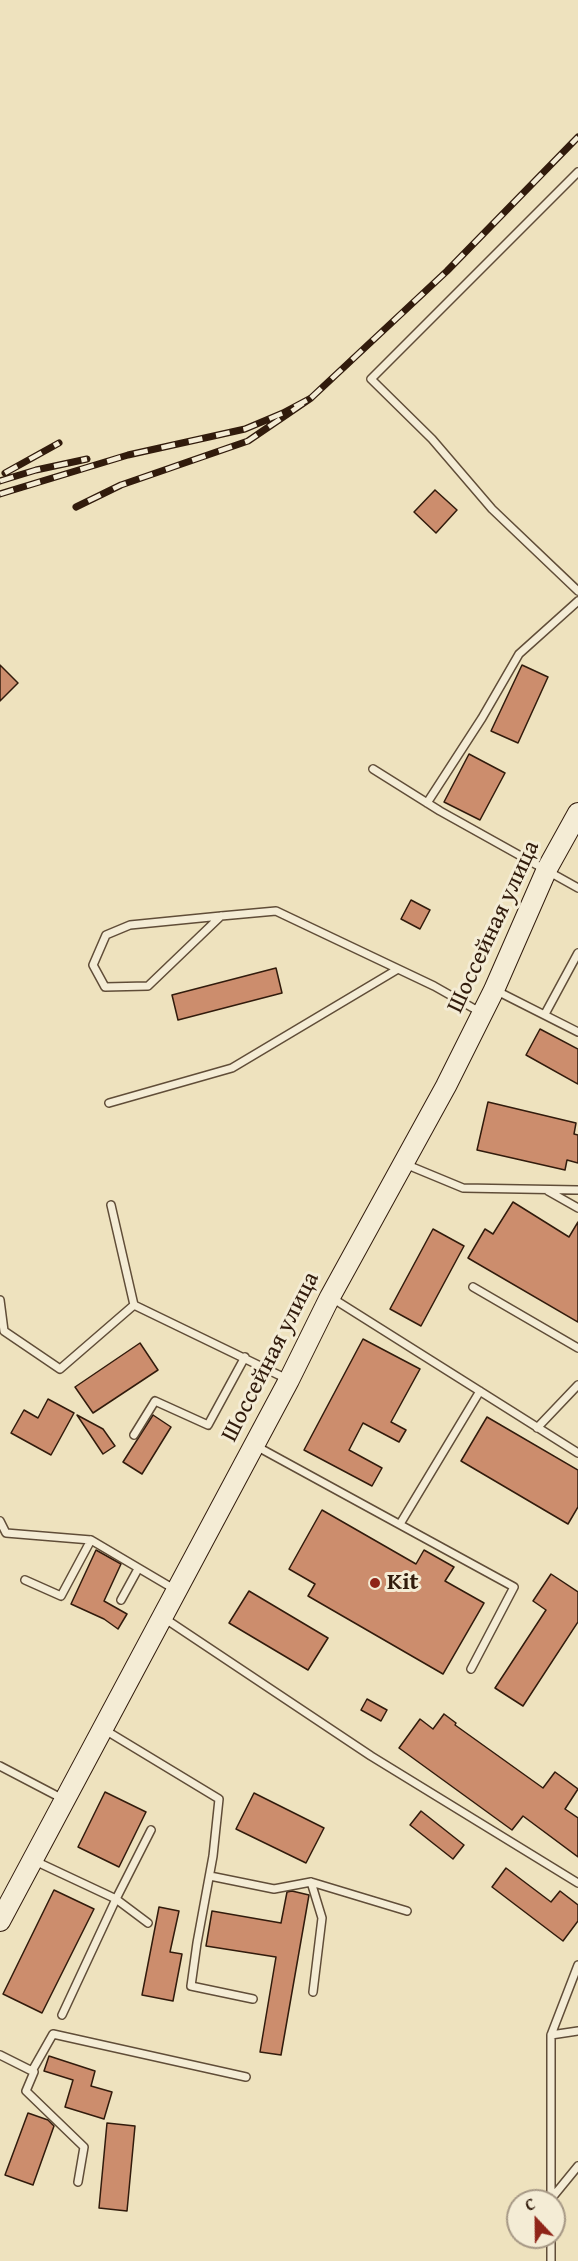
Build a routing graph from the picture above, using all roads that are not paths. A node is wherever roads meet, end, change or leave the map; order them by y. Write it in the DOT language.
graph roads {
  1 [pos="578,172"];
  2 [pos="578,591"];
  3 [pos="578,601"];
  4 [pos="373,769"];
  5 [pos="427,803"];
  6 [pos="578,813"];
  7 [pos="547,870"];
  8 [pos="578,888"];
  9 [pos="221,916"];
  10 [pos="578,953"];
  11 [pos="398,969"];
  12 [pos="495,990"];
  13 [pos="482,1013"];
  14 [pos="545,1014"];
  15 [pos="578,1032"];
  16 [pos="109,1102"];
  17 [pos="405,1164"];
  18 [pos="545,1189"];
  19 [pos="578,1190"];
  20 [pos="111,1205"];
  21 [pos="578,1208"];
  22 [pos="473,1287"];
  23 [pos="330,1297"];
  24 [pos="0,1300"];
  25 [pos="134,1305"];
  26 [pos="2,1330"];
  27 [pos="578,1348"];
  28 [pos="245,1357"];
  29 [pos="289,1380"];
  30 [pos="578,1385"];
  31 [pos="480,1391"];
  32 [pos="537,1428"];
  33 [pos="134,1435"];
  34 [pos="254,1445"];
  35 [pos="578,1453"];
  36 [pos="0,1521"];
  37 [pos="400,1524"];
  38 [pos="91,1540"];
  39 [pos="138,1569"];
  40 [pos="25,1580"];
  41 [pos="176,1591"];
  42 [pos="121,1600"];
  43 [pos="162,1617"];
  44 [pos="471,1669"];
  45 [pos="103,1729"];
  46 [pos="0,1766"];
  47 [pos="65,1800"];
  48 [pos="151,1830"];
  49 [pos="33,1860"];
  50 [pos="210,1876"];
  51 [pos="311,1882"];
  52 [pos="578,1883"];
  53 [pos="116,1899"];
  54 [pos="407,1911"];
  55 [pos="0,1921"];
  56 [pos="148,1923"];
  57 [pos="578,1965"];
  58 [pos="313,1992"];
  59 [pos="253,1999"];
  60 [pos="62,2015"];
  61 [pos="578,2031"];
  62 [pos="551,2035"];
  63 [pos="0,2055"];
  64 [pos="32,2071"];
  65 [pos="246,2077"];
  66 [pos="578,2166"];
  67 [pos="78,2182"];
  68 [pos="551,2189"];
  69 [pos="560,2189"];
  1 -- 2 [label="lane"];
  3 -- 5 [label="lane"];
  4 -- 5 [label="lane"];
  5 -- 7 [label="lane"];
  6 -- 7 [label="main road, Шоссейная улица"];
  7 -- 8 [label="lane"];
  7 -- 12 [label="main road, Шоссейная улица"];
  9 -- 9 [label="lane"];
  9 -- 11 [label="lane"];
  10 -- 14 [label="lane"];
  11 -- 13 [label="lane"];
  11 -- 16 [label="lane"];
  12 -- 13 [label="main road, Шоссейная улица"];
  12 -- 14 [label="lane"];
  13 -- 17 [label="main road, Шоссейная улица"];
  14 -- 15 [label="lane"];
  17 -- 18 [label="lane"];
  17 -- 23 [label="main road, Шоссейная улица"];
  18 -- 19 [label="lane"];
  18 -- 21 [label="lane"];
  20 -- 25 [label="lane"];
  22 -- 27 [label="lane"];
  23 -- 29 [label="main road, Шоссейная улица"];
  23 -- 31 [label="lane"];
  24 -- 26 [label="lane"];
  25 -- 26 [label="lane"];
  25 -- 28 [label="lane"];
  28 -- 29 [label="lane"];
  28 -- 33 [label="lane"];
  29 -- 34 [label="main road, Шоссейная улица"];
  30 -- 32 [label="lane"];
  31 -- 32 [label="lane"];
  31 -- 37 [label="lane"];
  32 -- 35 [label="lane"];
  34 -- 37 [label="lane"];
  34 -- 41 [label="main road, Шоссейная улица"];
  36 -- 38 [label="lane"];
  37 -- 44 [label="lane"];
  38 -- 39 [label="lane"];
  38 -- 40 [label="lane"];
  39 -- 41 [label="lane"];
  39 -- 42 [label="lane"];
  41 -- 43 [label="main road, Шоссейная улица"];
  43 -- 45 [label="main road, Шоссейная улица"];
  43 -- 52 [label="lane"];
  45 -- 47 [label="main road, Шоссейная улица"];
  45 -- 50 [label="lane"];
  46 -- 47 [label="lane"];
  47 -- 49 [label="main road, Шоссейная улица"];
  48 -- 53 [label="lane"];
  49 -- 53 [label="lane"];
  49 -- 55 [label="main road, Шоссейная улица"];
  50 -- 51 [label="lane"];
  50 -- 59 [label="lane"];
  51 -- 54 [label="lane"];
  51 -- 58 [label="lane"];
  53 -- 56 [label="lane"];
  53 -- 60 [label="lane"];
  57 -- 62 [label="lane"];
  61 -- 62 [label="lane"];
  62 -- 68 [label="lane"];
  63 -- 64 [label="lane"];
  64 -- 65 [label="lane"];
  64 -- 67 [label="lane"];
  66 -- 69 [label="lane"];
}
